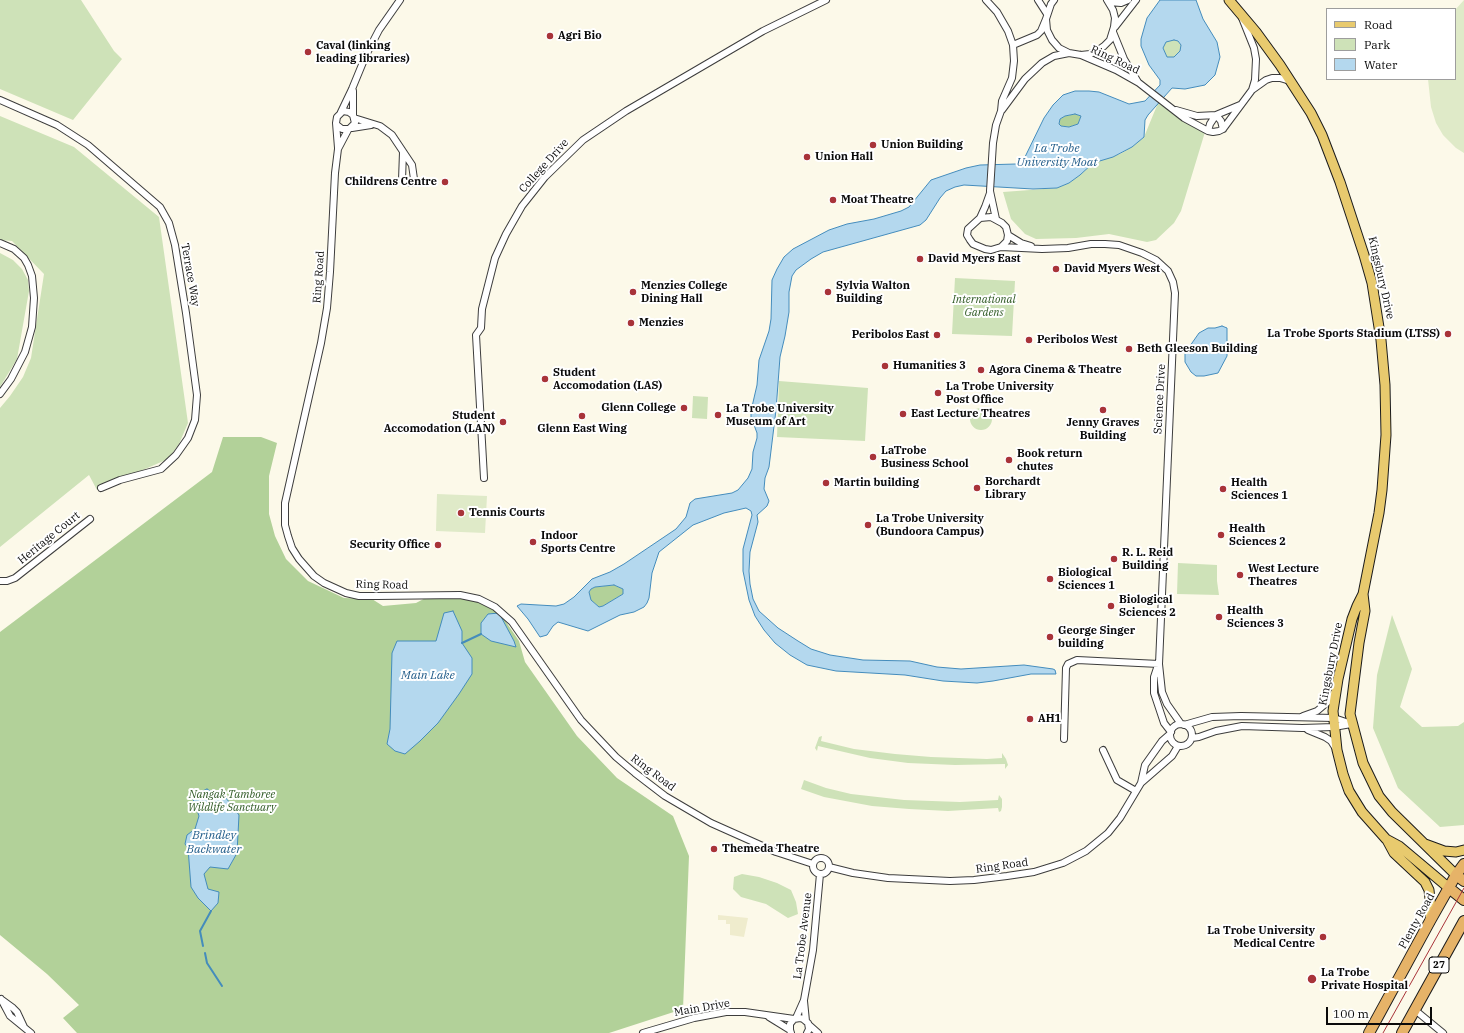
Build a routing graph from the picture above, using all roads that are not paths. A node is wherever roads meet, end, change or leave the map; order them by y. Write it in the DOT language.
graph roads {
  1 [pos="400,0"];
  2 [pos="826,0"];
  3 [pos="986,0"];
  4 [pos="1038,0"];
  5 [pos="1054,0"];
  6 [pos="1128,0"];
  7 [pos="1136,0"];
  8 [pos="1229,0"];
  9 [pos="1108,1"];
  10 [pos="1238,10"];
  11 [pos="1047,16"];
  12 [pos="1114,29"];
  13 [pos="1013,45"];
  14 [pos="1069,53"];
  15 [pos="1081,55"];
  16 [pos="1292,82"];
  17 [pos="1139,83"];
  18 [pos="352,89"];
  19 [pos="1252,90"];
  20 [pos="0,100"];
  21 [pos="1241,104"];
  22 [pos="1167,106"];
  23 [pos="1002,111"];
  24 [pos="341,112"];
  25 [pos="1216,115"];
  26 [pos="354,117"];
  27 [pos="337,125"];
  28 [pos="375,125"];
  29 [pos="350,129"];
  30 [pos="1222,129"];
  31 [pos="1208,131"];
  32 [pos="338,149"];
  33 [pos="403,152"];
  34 [pos="990,191"];
  35 [pos="980,218"];
  36 [pos="996,219"];
  37 [pos="1008,235"];
  38 [pos="0,243"];
  39 [pos="1001,247"];
  40 [pos="1042,249"];
  41 [pos="0,394"];
  42 [pos="484,478"];
  43 [pos="101,488"];
  44 [pos="90,518"];
  45 [pos="0,581"];
  46 [pos="1363,594"];
  47 [pos="1159,664"];
  48 [pos="1338,679"];
  49 [pos="1162,692"];
  50 [pos="1154,694"];
  51 [pos="1300,717"];
  52 [pos="1334,722"];
  53 [pos="1182,724"];
  54 [pos="1352,724"];
  55 [pos="1302,728"];
  56 [pos="1170,733"];
  57 [pos="1192,738"];
  58 [pos="1064,739"];
  59 [pos="1178,746"];
  60 [pos="1103,750"];
  61 [pos="1337,750"];
  62 [pos="1141,783"];
  63 [pos="1136,791"];
  64 [pos="1386,839"];
  65 [pos="1422,842"];
  66 [pos="1464,850"];
  67 [pos="813,864"];
  68 [pos="1464,864"];
  69 [pos="828,867"];
  70 [pos="820,874"];
  71 [pos="1460,878"];
  72 [pos="1449,888"];
  73 [pos="1464,900"];
  74 [pos="1430,921"];
  75 [pos="1464,921"];
  76 [pos="1,999"];
  77 [pos="804,1000"];
  78 [pos="1415,1010"];
  79 [pos="765,1016"];
  80 [pos="795,1019"];
  81 [pos="808,1023"];
  82 [pos="790,1032"];
  83 [pos="30,1033"];
  84 [pos="643,1033"];
  85 [pos="807,1033"];
  86 [pos="818,1033"];
  87 [pos="1369,1033"];
  88 [pos="1402,1033"];
  89 [pos="1443,1033"];
  1 -- 18 [label="street"];
  2 -- 42 [label="street, College Drive"];
  3 -- 13 [label="street"];
  4 -- 11 [label="street"];
  5 -- 11 [label="street"];
  6 -- 9 [label="street"];
  7 -- 12 [label="street"];
  8 -- 10 [label="main road, Kingsbury Drive"];
  9 -- 12 [label="street, Ring Road"];
  10 -- 16 [label="main road, Kingsbury Drive"];
  10 -- 19 [label="street, Ring Road"];
  11 -- 13 [label="street"];
  11 -- 14 [label="street"];
  12 -- 15 [label="street"];
  12 -- 17 [label="street, Ring Road"];
  13 -- 23 [label="street"];
  14 -- 15 [label="street"];
  14 -- 23 [label="street"];
  15 -- 17 [label="street, Ring Road"];
  16 -- 19 [label="street, Ring Road"];
  16 -- 46 [label="main road, Kingsbury Drive"];
  17 -- 22 [label="street, Ring Road"];
  18 -- 24 [label="street"];
  18 -- 26 [label="street"];
  19 -- 21 [label="street, Ring Road"];
  20 -- 43 [label="street, Terrace Way"];
  21 -- 25 [label="street, Ring Road"];
  21 -- 30 [label="street, Ring Road"];
  22 -- 25 [label="street, Ring Road"];
  22 -- 31 [label="street, Ring Road"];
  23 -- 34 [label="street"];
  24 -- 26 [label="street"];
  24 -- 27 [label="street"];
  25 -- 30 [label="street"];
  25 -- 31 [label="street"];
  26 -- 28 [label="street"];
  26 -- 29 [label="street"];
  27 -- 29 [label="street"];
  27 -- 32 [label="street"];
  28 -- 29 [label="street"];
  28 -- 33 [label="street"];
  29 -- 32 [label="street, Ring Road"];
  30 -- 31 [label="street"];
  32 -- 67 [label="street, Ring Road"];
  34 -- 35 [label="street"];
  34 -- 36 [label="street"];
  35 -- 36 [label="street"];
  35 -- 39 [label="street"];
  36 -- 37 [label="street"];
  37 -- 39 [label="street"];
  37 -- 40 [label="street, Science Drive"];
  38 -- 41 [label="street"];
  39 -- 40 [label="street, Science Drive"];
  40 -- 47 [label="street, Science Drive"];
  44 -- 45 [label="street, Heritage Court"];
  46 -- 48 [label="main road, Kingsbury Drive"];
  46 -- 54 [label="main road, Kingsbury Drive"];
  47 -- 49 [label="street, Science Drive"];
  47 -- 50 [label="street, Science Drive"];
  47 -- 58 [label="street"];
  48 -- 51 [label="street"];
  48 -- 52 [label="main road, Kingsbury Drive"];
  49 -- 50 [label="street"];
  49 -- 53 [label="street, Science Drive"];
  50 -- 56 [label="street, Science Drive"];
  51 -- 52 [label="street"];
  51 -- 53 [label="street"];
  52 -- 54 [label="street"];
  52 -- 55 [label="street"];
  52 -- 61 [label="main road, Kingsbury Drive"];
  53 -- 56 [label="street"];
  53 -- 57 [label="street"];
  54 -- 65 [label="main road, Kingsbury Drive"];
  55 -- 57 [label="street"];
  55 -- 61 [label="street"];
  56 -- 59 [label="street"];
  56 -- 62 [label="street, Ring Road"];
  57 -- 59 [label="street"];
  59 -- 62 [label="street, Ring Road"];
  60 -- 63 [label="street"];
  61 -- 64 [label="main road, Kingsbury Drive"];
  62 -- 63 [label="street, Ring Road"];
  63 -- 69 [label="street, Ring Road"];
  64 -- 72 [label="main road, Kingsbury Drive"];
  64 -- 74 [label="main road"];
  65 -- 66 [label="main road"];
  65 -- 71 [label="main road, Kingsbury Drive"];
  67 -- 69 [label="street"];
  67 -- 70 [label="street"];
  68 -- 71 [label="highway, Plenty Road / 27"];
  69 -- 70 [label="street"];
  70 -- 77 [label="street, La Trobe Avenue"];
  71 -- 72 [label="highway, Plenty Road / 27"];
  72 -- 73 [label="highway"];
  72 -- 74 [label="highway, Plenty Road / 27"];
  74 -- 87 [label="highway, Plenty Road / 27"];
  75 -- 78 [label="highway, 27"];
  76 -- 83 [label="street"];
  77 -- 80 [label="street, La Trobe Avenue"];
  77 -- 81 [label="street, La Trobe Avenue"];
  78 -- 88 [label="highway, 27"];
  78 -- 89 [label="street"];
  79 -- 80 [label="street, Main Drive"];
  79 -- 82 [label="street, Main Drive"];
  79 -- 84 [label="street, Main Drive"];
  80 -- 81 [label="street, Main Drive"];
  80 -- 82 [label="street, La Trobe Avenue"];
  81 -- 85 [label="street, La Trobe Avenue"];
  81 -- 86 [label="street"];
}
